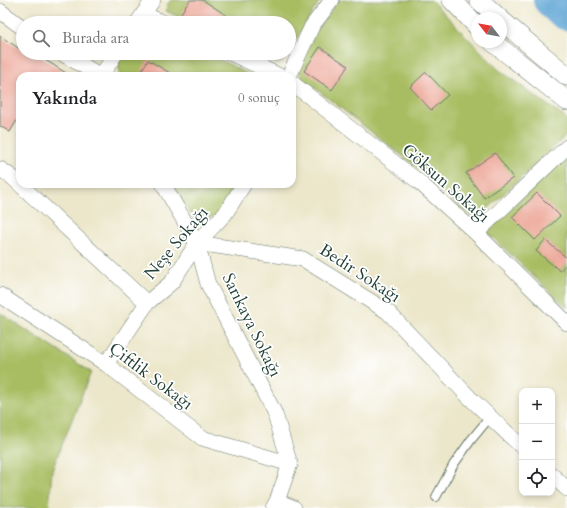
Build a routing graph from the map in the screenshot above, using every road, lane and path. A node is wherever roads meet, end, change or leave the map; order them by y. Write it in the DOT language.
graph roads {
  1 [pos="153,0"];
  2 [pos="332,0"];
  3 [pos="452,0"];
  4 [pos="479,0"];
  5 [pos="0,11"];
  6 [pos="492,12"];
  7 [pos="141,16"];
  8 [pos="471,20"];
  9 [pos="16,23"];
  10 [pos="507,25"];
  11 [pos="501,48"];
  12 [pos="73,60"];
  13 [pos="111,60"];
  14 [pos="245,60"];
  15 [pos="94,72"];
  16 [pos="104,72"];
  17 [pos="271,72"];
  18 [pos="291,72"];
  19 [pos="567,76"];
  20 [pos="296,86"];
  21 [pos="567,101"];
  22 [pos="567,147"];
  23 [pos="28,188"];
  24 [pos="165,188"];
  25 [pos="241,188"];
  26 [pos="476,233"];
  27 [pos="197,243"];
  28 [pos="0,295"];
  29 [pos="147,303"];
  30 [pos="567,323"];
  31 [pos="106,364"];
  32 [pos="490,416"];
  33 [pos="519,444"];
  34 [pos="290,464"];
  35 [pos="555,478"];
  36 [pos="567,489"];
  37 [pos="436,497"];
  38 [pos="275,504"];
  39 [pos="294,508"];
  1 -- 7 [label="street"];
  2 -- 18 [label="street"];
  3 -- 8 [label="street"];
  4 -- 6 [label="street"];
  5 -- 9 [label="street"];
  10 -- 19 [label="street"];
  11 -- 21 [label="street"];
  12 -- 15 [label="street"];
  13 -- 16 [label="street"];
  14 -- 17 [label="street"];
  20 -- 26 [label="street, Göksun Sokağı"];
  22 -- 26 [label="street"];
  23 -- 29 [label="street"];
  24 -- 27 [label="street, Sarıkaya Sokağı"];
  25 -- 27 [label="street, Neşe Sokağı"];
  26 -- 30 [label="street, Göksun Sokağı"];
  27 -- 29 [label="street, Neşe Sokağı"];
  27 -- 32 [label="street, Bedir Sokağı"];
  27 -- 34 [label="street, Sarıkaya Sokağı"];
  28 -- 31 [label="street, Çiftlik Sokağı"];
  29 -- 31 [label="street, Neşe Sokağı"];
  31 -- 34 [label="street, Çiftlik Sokağı"];
  32 -- 33 [label="street, Bedir Sokağı"];
  32 -- 37 [label="lane"];
  34 -- 38 [label="street"];
  35 -- 36 [label="street"];
  38 -- 39 [label="street"];
}
